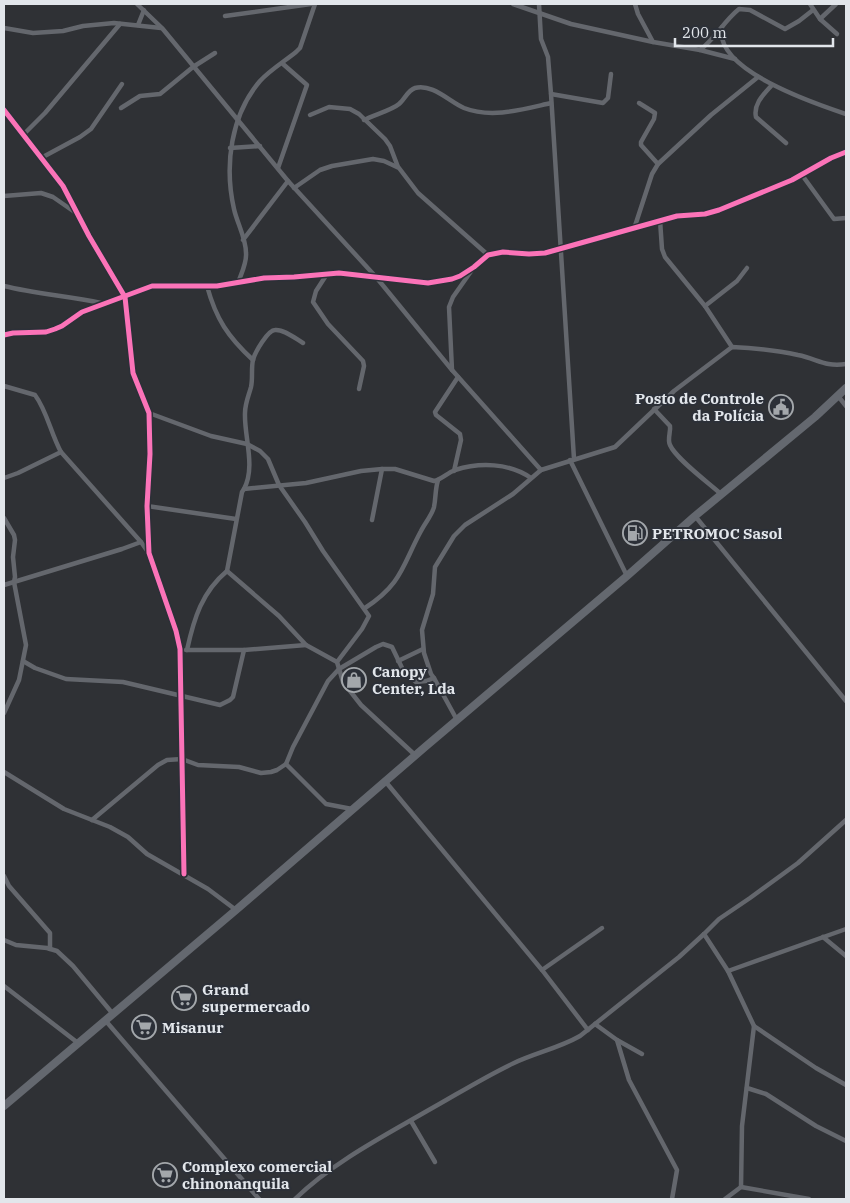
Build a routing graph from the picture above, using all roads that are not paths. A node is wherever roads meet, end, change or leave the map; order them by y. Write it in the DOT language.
graph roads {
  1 [pos="137,4"];
  2 [pos="311,4"];
  3 [pos="316,4"];
  4 [pos="513,4"];
  5 [pos="539,4"];
  6 [pos="634,4"];
  7 [pos="810,4"];
  8 [pos="836,4"];
  9 [pos="745,6"];
  10 [pos="143,8"];
  11 [pos="813,10"];
  12 [pos="538,13"];
  13 [pos="225,16"];
  14 [pos="820,19"];
  15 [pos="120,24"];
  16 [pos="723,24"];
  17 [pos="138,25"];
  18 [pos="4,28"];
  19 [pos="162,28"];
  20 [pos="837,34"];
  21 [pos="653,42"];
  22 [pos="700,50"];
  23 [pos="215,53"];
  24 [pos="735,59"];
  25 [pos="282,64"];
  26 [pos="194,67"];
  27 [pos="611,74"];
  28 [pos="758,77"];
  29 [pos="122,84"];
  30 [pos="772,85"];
  31 [pos="551,94"];
  32 [pos="639,103"];
  33 [pos="551,104"];
  34 [pos="121,108"];
  35 [pos="4,110"];
  36 [pos="846,114"];
  37 [pos="310,115"];
  38 [pos="238,119"];
  39 [pos="364,120"];
  40 [pos="23,135"];
  41 [pos="786,143"];
  42 [pos="260,146"];
  43 [pos="230,148"];
  44 [pos="846,152"];
  45 [pos="41,158"];
  46 [pos="658,164"];
  47 [pos="278,168"];
  48 [pos="399,168"];
  49 [pos="802,175"];
  50 [pos="288,181"];
  51 [pos="294,188"];
  52 [pos="4,196"];
  53 [pos="77,213"];
  54 [pos="846,218"];
  55 [pos="660,220"];
  56 [pos="634,228"];
  57 [pos="244,240"];
  58 [pos="562,249"];
  59 [pos="488,255"];
  60 [pos="474,267"];
  61 [pos="748,268"];
  62 [pos="327,274"];
  63 [pos="376,278"];
  64 [pos="238,283"];
  65 [pos="4,286"];
  66 [pos="207,286"];
  67 [pos="125,297"];
  68 [pos="102,304"];
  69 [pos="705,306"];
  70 [pos="4,335"];
  71 [pos="303,343"];
  72 [pos="732,347"];
  73 [pos="253,360"];
  74 [pos="846,364"];
  75 [pos="452,370"];
  76 [pos="458,377"];
  77 [pos="4,386"];
  78 [pos="846,388"];
  79 [pos="359,389"];
  80 [pos="838,396"];
  81 [pos="846,406"];
  82 [pos="654,409"];
  83 [pos="149,413"];
  84 [pos="247,444"];
  85 [pos="62,452"];
  86 [pos="572,459"];
  87 [pos="382,469"];
  88 [pos="541,470"];
  89 [pos="454,471"];
  90 [pos="4,478"];
  91 [pos="531,478"];
  92 [pos="438,480"];
  93 [pos="279,485"];
  94 [pos="244,489"];
  95 [pos="721,494"];
  96 [pos="147,506"];
  97 [pos="695,516"];
  98 [pos="4,518"];
  99 [pos="236,520"];
  100 [pos="372,520"];
  101 [pos="141,542"];
  102 [pos="148,552"];
  103 [pos="227,571"];
  104 [pos="627,576"];
  105 [pos="14,582"];
  106 [pos="4,585"];
  107 [pos="365,608"];
  108 [pos="306,645"];
  109 [pos="180,649"];
  110 [pos="423,649"];
  111 [pos="188,650"];
  112 [pos="244,650"];
  113 [pos="23,661"];
  114 [pos="398,661"];
  115 [pos="337,662"];
  116 [pos="339,669"];
  117 [pos="434,678"];
  118 [pos="180,696"];
  119 [pos="846,701"];
  120 [pos="4,712"];
  121 [pos="457,720"];
  122 [pos="415,755"];
  123 [pos="182,759"];
  124 [pos="286,764"];
  125 [pos="4,772"];
  126 [pos="385,781"];
  127 [pos="352,810"];
  128 [pos="92,820"];
  129 [pos="846,820"];
  130 [pos="184,874"];
  131 [pos="4,876"];
  132 [pos="236,910"];
  133 [pos="602,928"];
  134 [pos="846,929"];
  135 [pos="704,934"];
  136 [pos="823,937"];
  137 [pos="4,940"];
  138 [pos="50,948"];
  139 [pos="846,956"];
  140 [pos="542,970"];
  141 [pos="728,971"];
  142 [pos="4,986"];
  143 [pos="113,1014"];
  144 [pos="105,1020"];
  145 [pos="595,1024"];
  146 [pos="754,1026"];
  147 [pos="588,1030"];
  148 [pos="617,1040"];
  149 [pos="78,1043"];
  150 [pos="642,1054"];
  151 [pos="846,1085"];
  152 [pos="747,1088"];
  153 [pos="4,1106"];
  154 [pos="411,1121"];
  155 [pos="846,1141"];
  156 [pos="435,1162"];
  157 [pos="741,1187"];
  158 [pos="259,1199"];
  159 [pos="295,1199"];
  160 [pos="672,1199"];
  161 [pos="725,1199"];
  162 [pos="809,1199"];
  1 -- 10 [label="street"];
  2 -- 13 [label="street"];
  3 -- 25 [label="street"];
  4 -- 12 [label="street"];
  5 -- 12 [label="street"];
  6 -- 21 [label="street"];
  7 -- 11 [label="street"];
  8 -- 14 [label="street"];
  9 -- 11 [label="street"];
  9 -- 16 [label="street"];
  10 -- 17 [label="street"];
  10 -- 19 [label="street"];
  11 -- 14 [label="street"];
  12 -- 21 [label="street"];
  12 -- 31 [label="street"];
  14 -- 20 [label="street"];
  15 -- 17 [label="street"];
  15 -- 18 [label="street"];
  15 -- 40 [label="street"];
  16 -- 22 [label="street"];
  16 -- 24 [label="street"];
  17 -- 19 [label="street"];
  19 -- 26 [label="street"];
  21 -- 22 [label="street"];
  22 -- 24 [label="street"];
  23 -- 26 [label="street"];
  24 -- 28 [label="street"];
  25 -- 38 [label="street"];
  25 -- 47 [label="street"];
  26 -- 34 [label="street"];
  26 -- 38 [label="street"];
  27 -- 31 [label="street"];
  28 -- 30 [label="street"];
  28 -- 46 [label="street"];
  29 -- 45 [label="street"];
  30 -- 36 [label="street"];
  30 -- 41 [label="street"];
  31 -- 33 [label="street"];
  32 -- 46 [label="street"];
  33 -- 39 [label="street"];
  33 -- 58 [label="street"];
  35 -- 40 [label="street"];
  37 -- 39 [label="street"];
  38 -- 42 [label="street"];
  38 -- 43 [label="street"];
  39 -- 48 [label="street"];
  40 -- 45 [label="street"];
  42 -- 43 [label="street"];
  42 -- 47 [label="street"];
  43 -- 57 [label="street"];
  44 -- 49 [label="street"];
  45 -- 53 [label="street"];
  46 -- 56 [label="street"];
  47 -- 50 [label="street"];
  48 -- 51 [label="street"];
  48 -- 59 [label="street"];
  49 -- 54 [label="street"];
  49 -- 55 [label="street"];
  50 -- 51 [label="street"];
  50 -- 57 [label="street"];
  51 -- 63 [label="street"];
  52 -- 53 [label="street"];
  53 -- 67 [label="street"];
  55 -- 56 [label="street"];
  55 -- 69 [label="street"];
  56 -- 58 [label="street"];
  57 -- 64 [label="street"];
  58 -- 59 [label="street"];
  58 -- 86 [label="street"];
  59 -- 60 [label="street"];
  60 -- 63 [label="street"];
  60 -- 75 [label="street"];
  61 -- 69 [label="street"];
  62 -- 63 [label="street"];
  62 -- 64 [label="street"];
  62 -- 79 [label="street"];
  63 -- 75 [label="street"];
  64 -- 66 [label="street"];
  65 -- 68 [label="street"];
  66 -- 67 [label="street"];
  66 -- 73 [label="street"];
  67 -- 68 [label="street"];
  67 -- 83 [label="street"];
  68 -- 70 [label="street"];
  69 -- 72 [label="street"];
  71 -- 73 [label="street"];
  72 -- 74 [label="street"];
  72 -- 82 [label="street"];
  73 -- 84 [label="street"];
  75 -- 76 [label="street"];
  76 -- 88 [label="street"];
  76 -- 89 [label="street"];
  77 -- 85 [label="street"];
  78 -- 80 [label="main road"];
  80 -- 81 [label="street"];
  80 -- 95 [label="main road"];
  82 -- 86 [label="street"];
  82 -- 95 [label="street"];
  83 -- 84 [label="street"];
  83 -- 96 [label="street"];
  84 -- 93 [label="street"];
  84 -- 94 [label="street"];
  85 -- 90 [label="street"];
  85 -- 101 [label="street"];
  86 -- 88 [label="street"];
  86 -- 104 [label="street"];
  87 -- 92 [label="street"];
  87 -- 93 [label="street"];
  87 -- 100 [label="street"];
  88 -- 91 [label="street"];
  89 -- 91 [label="street"];
  89 -- 92 [label="street"];
  91 -- 110 [label="street"];
  92 -- 107 [label="street"];
  93 -- 94 [label="street"];
  93 -- 107 [label="street"];
  94 -- 99 [label="street"];
  95 -- 97 [label="main road"];
  96 -- 99 [label="street"];
  96 -- 102 [label="street"];
  97 -- 104 [label="main road"];
  97 -- 119 [label="street"];
  98 -- 105 [label="street"];
  99 -- 103 [label="street"];
  101 -- 102 [label="street"];
  101 -- 105 [label="street"];
  102 -- 109 [label="street"];
  103 -- 108 [label="street"];
  103 -- 111 [label="street"];
  104 -- 121 [label="main road"];
  105 -- 106 [label="street"];
  105 -- 113 [label="street"];
  107 -- 115 [label="street"];
  108 -- 112 [label="street"];
  108 -- 115 [label="street"];
  109 -- 111 [label="street"];
  109 -- 118 [label="street"];
  110 -- 114 [label="street"];
  110 -- 117 [label="street"];
  111 -- 112 [label="street"];
  112 -- 118 [label="street"];
  113 -- 118 [label="street"];
  113 -- 120 [label="street"];
  114 -- 116 [label="street"];
  114 -- 117 [label="street"];
  115 -- 116 [label="street"];
  116 -- 122 [label="street"];
  116 -- 124 [label="street"];
  117 -- 121 [label="street"];
  118 -- 123 [label="street"];
  121 -- 122 [label="main road"];
  122 -- 126 [label="main road"];
  123 -- 124 [label="street"];
  123 -- 128 [label="street"];
  123 -- 130 [label="street"];
  124 -- 127 [label="street"];
  125 -- 128 [label="street"];
  126 -- 127 [label="main road"];
  126 -- 140 [label="street"];
  127 -- 132 [label="main road"];
  128 -- 130 [label="street"];
  129 -- 135 [label="street"];
  130 -- 132 [label="street"];
  131 -- 138 [label="street"];
  132 -- 143 [label="main road"];
  133 -- 140 [label="street"];
  134 -- 136 [label="street"];
  135 -- 141 [label="street"];
  135 -- 145 [label="street"];
  136 -- 139 [label="street"];
  136 -- 141 [label="street"];
  137 -- 138 [label="street"];
  138 -- 143 [label="street"];
  140 -- 147 [label="street"];
  141 -- 146 [label="street"];
  142 -- 149 [label="street"];
  143 -- 144 [label="main road"];
  144 -- 149 [label="main road"];
  144 -- 158 [label="street"];
  145 -- 147 [label="street"];
  145 -- 148 [label="street"];
  146 -- 151 [label="street"];
  146 -- 152 [label="street"];
  147 -- 154 [label="street"];
  148 -- 150 [label="street"];
  148 -- 160 [label="street"];
  149 -- 153 [label="main road"];
  152 -- 155 [label="street"];
  152 -- 157 [label="street"];
  154 -- 156 [label="street"];
  154 -- 159 [label="street"];
  157 -- 161 [label="street"];
  157 -- 162 [label="street"];
}
